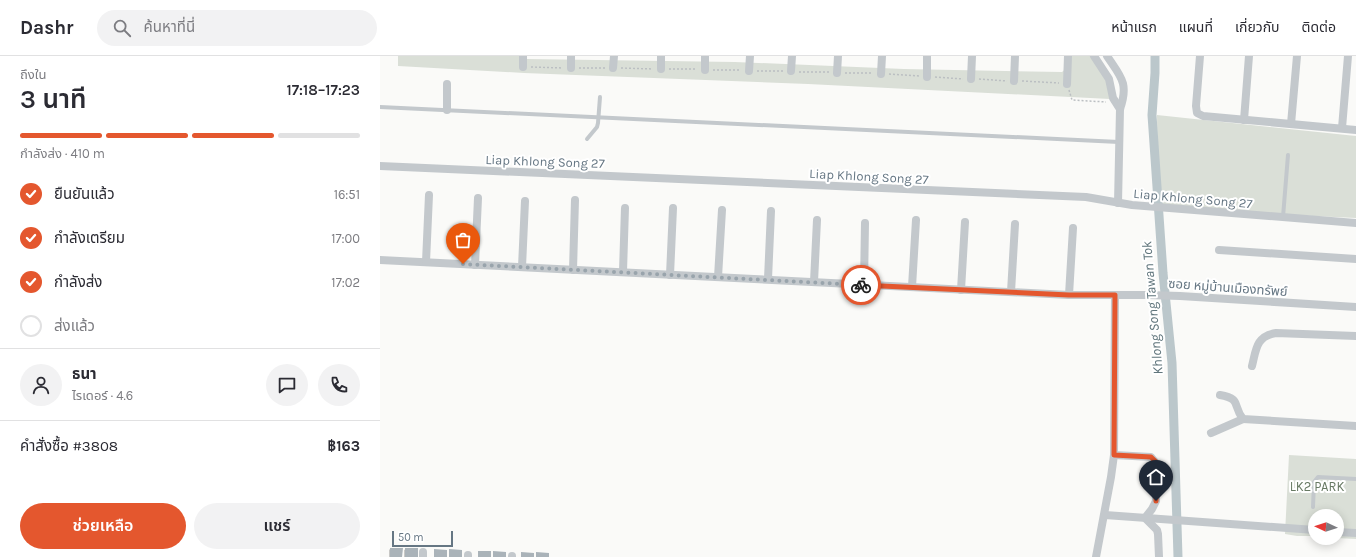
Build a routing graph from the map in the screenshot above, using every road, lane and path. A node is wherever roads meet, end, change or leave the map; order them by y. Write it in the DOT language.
graph roads {
  1 [pos="524,56"];
  2 [pos="571,56"];
  3 [pos="614,56"];
  4 [pos="661,56"];
  5 [pos="705,56"];
  6 [pos="750,56"];
  7 [pos="792,56"];
  8 [pos="838,56"];
  9 [pos="882,56"];
  10 [pos="927,56"];
  11 [pos="972,56"];
  12 [pos="1015,56"];
  13 [pos="1068,56"];
  14 [pos="1094,56"];
  15 [pos="1107,56"];
  16 [pos="1200,56"];
  17 [pos="1249,56"];
  18 [pos="1297,56"];
  19 [pos="1348,56"];
  20 [pos="523,67"];
  21 [pos="570,68"];
  22 [pos="613,68"];
  23 [pos="661,69"];
  24 [pos="705,70"];
  25 [pos="749,70"];
  26 [pos="791,71"];
  27 [pos="837,73"];
  28 [pos="881,74"];
  29 [pos="927,77"];
  30 [pos="971,79"];
  31 [pos="1014,81"];
  32 [pos="447,84"];
  33 [pos="1067,84"];
  34 [pos="600,97"];
  35 [pos="1118,106"];
  36 [pos="380,107"];
  37 [pos="447,110"];
  38 [pos="598,117"];
  39 [pos="1244,120"];
  40 [pos="1291,124"];
  41 [pos="1342,128"];
  42 [pos="1356,130"];
  43 [pos="587,139"];
  44 [pos="1120,142"];
  45 [pos="1288,155"];
  46 [pos="380,166"];
  47 [pos="429,196"];
  48 [pos="478,198"];
  49 [pos="575,200"];
  50 [pos="525,201"];
  51 [pos="1118,203"];
  52 [pos="625,208"];
  53 [pos="673,208"];
  54 [pos="722,210"];
  55 [pos="772,211"];
  56 [pos="1283,217"];
  57 [pos="817,220"];
  58 [pos="916,220"];
  59 [pos="965,222"];
  60 [pos="865,223"];
  61 [pos="1356,223"];
  62 [pos="1015,224"];
  63 [pos="1072,228"];
  64 [pos="1219,250"];
  65 [pos="1356,259"];
  66 [pos="380,260"];
  67 [pos="426,262"];
  68 [pos="475,265"];
  69 [pos="522,267"];
  70 [pos="573,270"];
  71 [pos="623,272"];
  72 [pos="670,275"];
  73 [pos="718,277"];
  74 [pos="768,280"];
  75 [pos="814,282"];
  76 [pos="864,285"];
  77 [pos="912,287"];
  78 [pos="961,290"];
  79 [pos="1011,292"];
  80 [pos="1069,295"];
  81 [pos="1115,295"];
  82 [pos="1356,307"];
  83 [pos="1356,336"];
  84 [pos="1252,366"];
  85 [pos="1220,395"];
  86 [pos="1243,419"];
  87 [pos="1356,426"];
  88 [pos="1211,433"];
  89 [pos="1114,455"];
  90 [pos="1356,479"];
  91 [pos="1313,507"];
  92 [pos="1105,515"];
  93 [pos="1148,518"];
  94 [pos="1308,530"];
  95 [pos="1344,532"];
  96 [pos="1356,533"];
  97 [pos="1096,557"];
  98 [pos="1159,557"];
  1 -- 20 [label="street"];
  2 -- 21 [label="street"];
  3 -- 22 [label="street"];
  4 -- 23 [label="street"];
  5 -- 24 [label="street"];
  6 -- 25 [label="street"];
  7 -- 26 [label="street"];
  8 -- 27 [label="street"];
  9 -- 28 [label="street"];
  10 -- 29 [label="street"];
  11 -- 30 [label="street"];
  12 -- 31 [label="street"];
  13 -- 33 [label="street"];
  14 -- 35 [label="street"];
  15 -- 35 [label="street"];
  16 -- 39 [label="street"];
  17 -- 39 [label="street"];
  18 -- 40 [label="street"];
  19 -- 41 [label="street"];
  20 -- 21 [label="path"];
  21 -- 22 [label="path"];
  22 -- 23 [label="path"];
  23 -- 24 [label="path"];
  24 -- 25 [label="path"];
  25 -- 26 [label="path"];
  26 -- 27 [label="path"];
  27 -- 28 [label="path"];
  28 -- 29 [label="path"];
  29 -- 30 [label="path"];
  30 -- 31 [label="path"];
  31 -- 33 [label="path"];
  32 -- 37 [label="street"];
  33 -- 35 [label="path"];
  34 -- 38 [label="lane"];
  35 -- 44 [label="street"];
  36 -- 37 [label="lane"];
  37 -- 38 [label="lane"];
  38 -- 43 [label="lane"];
  38 -- 44 [label="lane"];
  39 -- 40 [label="street"];
  40 -- 41 [label="street"];
  41 -- 42 [label="street"];
  44 -- 51 [label="street"];
  45 -- 56 [label="lane"];
  46 -- 51 [label="street, Liap Khlong Song 27"];
  47 -- 67 [label="street"];
  48 -- 68 [label="street"];
  49 -- 70 [label="street"];
  50 -- 69 [label="street"];
  51 -- 56 [label="street, Liap Khlong Song 27"];
  52 -- 71 [label="street"];
  53 -- 72 [label="street"];
  54 -- 73 [label="street"];
  55 -- 74 [label="street"];
  56 -- 61 [label="street, Liap Khlong Song 27"];
  57 -- 75 [label="street"];
  58 -- 77 [label="street"];
  59 -- 78 [label="street"];
  60 -- 76 [label="street"];
  62 -- 79 [label="street"];
  63 -- 80 [label="street"];
  64 -- 65 [label="street"];
  66 -- 67 [label="street, ซอย หมู่บ้านเมืองทรัพย์"];
  67 -- 68 [label="street, ซอย หมู่บ้านเมืองทรัพย์"];
  68 -- 69 [label="street, ซอย หมู่บ้านเมืองทรัพย์"];
  69 -- 70 [label="street, ซอย หมู่บ้านเมืองทรัพย์"];
  70 -- 71 [label="street, ซอย หมู่บ้านเมืองทรัพย์"];
  71 -- 72 [label="street, ซอย หมู่บ้านเมืองทรัพย์"];
  72 -- 73 [label="street, ซอย หมู่บ้านเมืองทรัพย์"];
  73 -- 74 [label="street, ซอย หมู่บ้านเมืองทรัพย์"];
  74 -- 75 [label="street, ซอย หมู่บ้านเมืองทรัพย์"];
  75 -- 76 [label="street, ซอย หมู่บ้านเมืองทรัพย์"];
  76 -- 77 [label="street, ซอย หมู่บ้านเมืองทรัพย์"];
  77 -- 78 [label="street, ซอย หมู่บ้านเมืองทรัพย์"];
  78 -- 79 [label="street, ซอย หมู่บ้านเมืองทรัพย์"];
  79 -- 80 [label="street, ซอย หมู่บ้านเมืองทรัพย์"];
  80 -- 81 [label="street, ซอย หมู่บ้านเมืองทรัพย์"];
  81 -- 82 [label="street, ซอย หมู่บ้านเมืองทรัพย์"];
  81 -- 89 [label="street"];
  83 -- 84 [label="street"];
  85 -- 86 [label="street"];
  86 -- 87 [label="street"];
  86 -- 88 [label="street"];
  89 -- 92 [label="street"];
  89 -- 93 [label="street"];
  90 -- 91 [label="lane"];
  92 -- 93 [label="street"];
  92 -- 97 [label="street"];
  93 -- 94 [label="street"];
  93 -- 98 [label="street"];
  95 -- 96 [label="street"];
}
